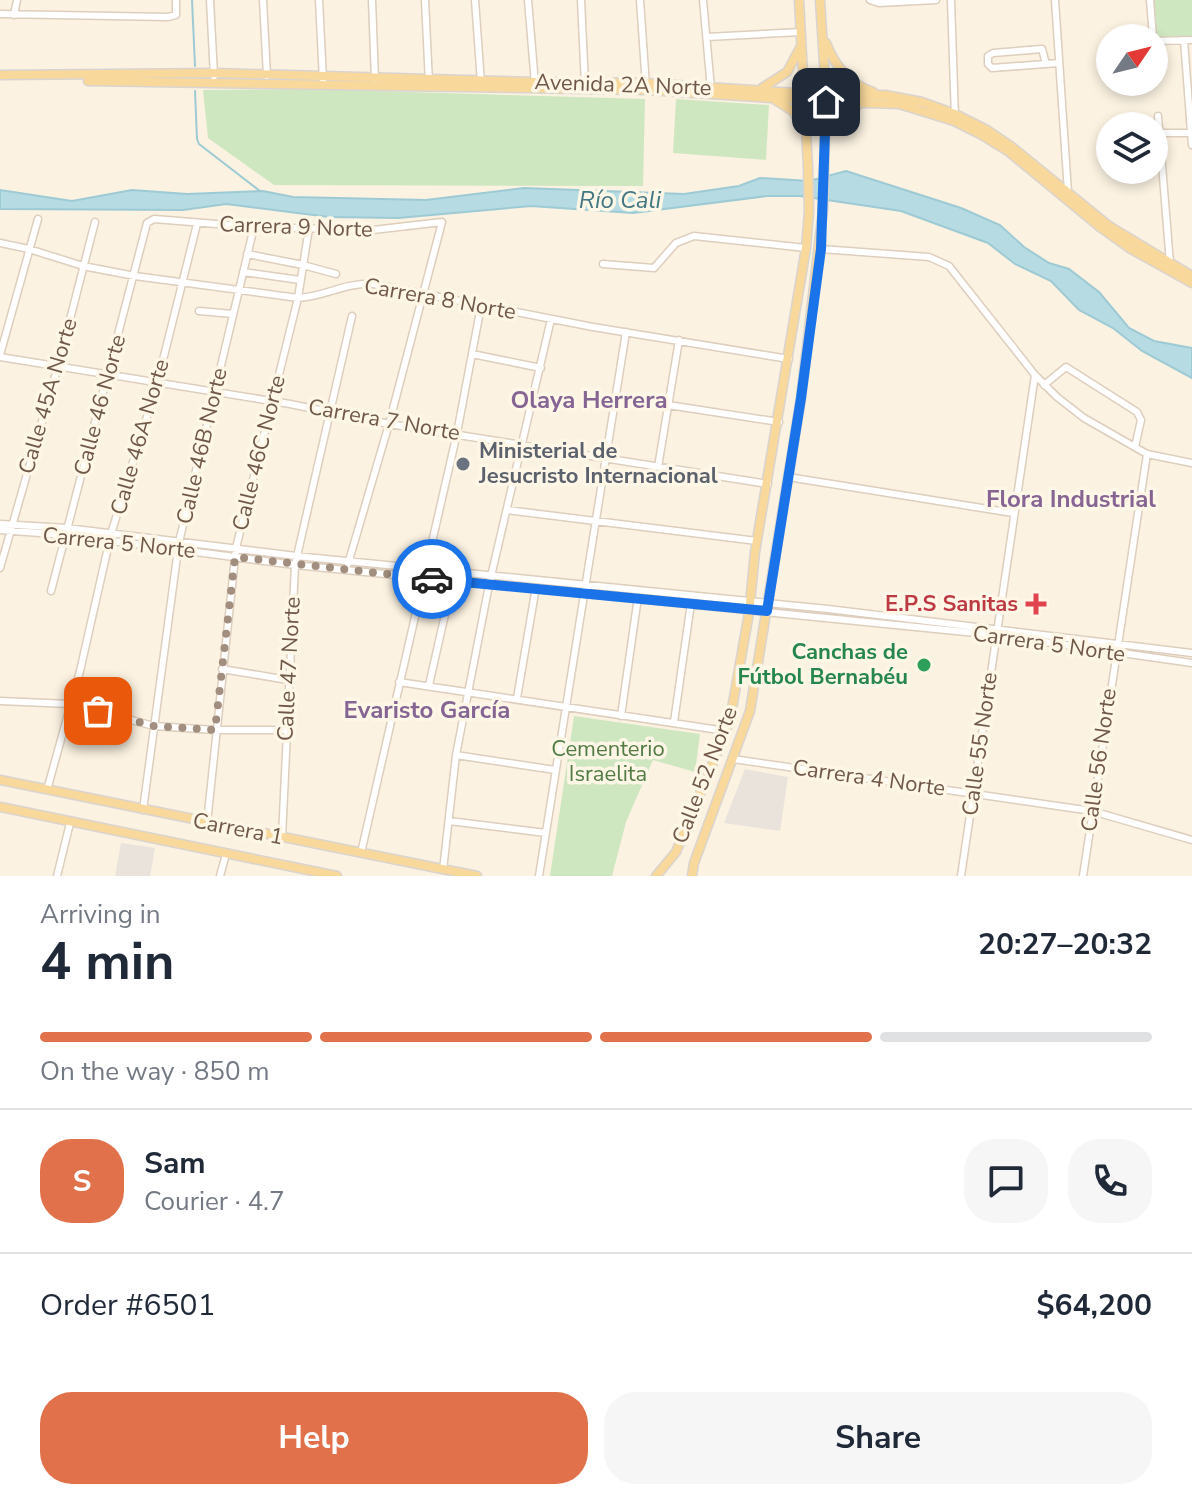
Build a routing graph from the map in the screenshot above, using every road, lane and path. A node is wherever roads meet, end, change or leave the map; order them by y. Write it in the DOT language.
graph roads {
  1 [pos="17,0"];
  2 [pos="176,0"];
  3 [pos="210,0"];
  4 [pos="263,0"];
  5 [pos="319,0"];
  6 [pos="372,0"];
  7 [pos="425,0"];
  8 [pos="475,0"];
  9 [pos="528,0"];
  10 [pos="581,0"];
  11 [pos="640,0"];
  12 [pos="703,0"];
  13 [pos="799,0"];
  14 [pos="820,0"];
  15 [pos="870,0"];
  16 [pos="936,0"];
  17 [pos="951,0"];
  18 [pos="1055,0"];
  19 [pos="1150,0"];
  20 [pos="0,14"];
  21 [pos="14,15"];
  22 [pos="821,21"];
  23 [pos="1152,24"];
  24 [pos="801,32"];
  25 [pos="707,37"];
  26 [pos="1188,40"];
  27 [pos="801,43"];
  28 [pos="1059,63"];
  29 [pos="1046,64"];
  30 [pos="214,77"];
  31 [pos="0,78"];
  32 [pos="267,78"];
  33 [pos="323,79"];
  34 [pos="375,80"];
  35 [pos="805,81"];
  36 [pos="825,81"];
  37 [pos="429,83"];
  38 [pos="481,84"];
  39 [pos="586,85"];
  40 [pos="535,86"];
  41 [pos="646,87"];
  42 [pos="711,90"];
  43 [pos="760,93"];
  44 [pos="885,95"];
  45 [pos="805,97"];
  46 [pos="825,100"];
  47 [pos="862,104"];
  48 [pos="955,118"];
  49 [pos="825,131"];
  50 [pos="1168,133"];
  51 [pos="1191,133"];
  52 [pos="807,140"];
  53 [pos="1192,145"];
  54 [pos="1164,184"];
  55 [pos="1067,196"];
  56 [pos="38,219"];
  57 [pos="150,220"];
  58 [pos="95,222"];
  59 [pos="197,224"];
  60 [pos="254,227"];
  61 [pos="309,228"];
  62 [pos="0,243"];
  63 [pos="806,248"];
  64 [pos="29,249"];
  65 [pos="821,249"];
  66 [pos="247,254"];
  67 [pos="603,264"];
  68 [pos="303,265"];
  69 [pos="1170,265"];
  70 [pos="83,266"];
  71 [pos="243,272"];
  72 [pos="336,274"];
  73 [pos="135,276"];
  74 [pos="1192,276"];
  75 [pos="300,280"];
  76 [pos="183,282"];
  77 [pos="1192,283"];
  78 [pos="238,291"];
  79 [pos="422,293"];
  80 [pos="298,298"];
  81 [pos="481,306"];
  82 [pos="199,311"];
  83 [pos="233,314"];
  84 [pos="352,316"];
  85 [pos="551,319"];
  86 [pos="794,320"];
  87 [pos="809,324"];
  88 [pos="626,332"];
  89 [pos="679,340"];
  90 [pos="472,354"];
  91 [pos="0,356"];
  92 [pos="789,359"];
  93 [pos="58,366"];
  94 [pos="541,368"];
  95 [pos="109,375"];
  96 [pos="1035,375"];
  97 [pos="157,384"];
  98 [pos="1044,385"];
  99 [pos="215,393"];
  100 [pos="272,401"];
  101 [pos="668,405"];
  102 [pos="332,412"];
  103 [pos="779,422"];
  104 [pos="389,424"];
  105 [pos="457,433"];
  106 [pos="523,445"];
  107 [pos="1135,447"];
  108 [pos="1147,454"];
  109 [pos="604,458"];
  110 [pos="1192,463"];
  111 [pos="658,467"];
  112 [pos="788,477"];
  113 [pos="768,484"];
  114 [pos="507,510"];
  115 [pos="1013,513"];
  116 [pos="595,520"];
  117 [pos="0,524"];
  118 [pos="11,528"];
  119 [pos="0,530"];
  120 [pos="66,531"];
  121 [pos="111,538"];
  122 [pos="757,541"];
  123 [pos="178,545"];
  124 [pos="236,548"];
  125 [pos="755,552"];
  126 [pos="775,555"];
  127 [pos="296,556"];
  128 [pos="235,557"];
  129 [pos="349,561"];
  130 [pos="295,565"];
  131 [pos="0,568"];
  132 [pos="424,569"];
  133 [pos="347,570"];
  134 [pos="455,572"];
  135 [pos="492,575"];
  136 [pos="422,578"];
  137 [pos="537,579"];
  138 [pos="452,580"];
  139 [pos="585,584"];
  140 [pos="489,585"];
  141 [pos="536,589"];
  142 [pos="639,589"];
  143 [pos="51,591"];
  144 [pos="584,593"];
  145 [pos="637,598"];
  146 [pos="691,603"];
  147 [pos="758,606"];
  148 [pos="996,632"];
  149 [pos="1116,649"];
  150 [pos="1192,653"];
  151 [pos="1192,663"];
  152 [pos="222,669"];
  153 [pos="738,677"];
  154 [pos="288,680"];
  155 [pos="399,682"];
  156 [pos="756,684"];
  157 [pos="429,685"];
  158 [pos="469,691"];
  159 [pos="517,698"];
  160 [pos="0,701"];
  161 [pos="70,704"];
  162 [pos="564,707"];
  163 [pos="621,716"];
  164 [pos="674,722"];
  165 [pos="154,726"];
  166 [pos="215,730"];
  167 [pos="285,730"];
  168 [pos="726,731"];
  169 [pos="456,755"];
  170 [pos="733,759"];
  171 [pos="555,770"];
  172 [pos="0,780"];
  173 [pos="47,790"];
  174 [pos="973,792"];
  175 [pos="0,807"];
  176 [pos="143,810"];
  177 [pos="1092,811"];
  178 [pos="449,821"];
  179 [pos="70,823"];
  180 [pos="207,823"];
  181 [pos="546,833"];
  182 [pos="282,837"];
  183 [pos="1192,840"];
  184 [pos="361,853"];
  185 [pos="226,854"];
  186 [pos="443,870"];
  187 [pos="57,876"];
  188 [pos="220,876"];
  189 [pos="337,876"];
  190 [pos="477,876"];
  191 [pos="539,876"];
  192 [pos="656,876"];
  193 [pos="692,876"];
  194 [pos="961,876"];
  195 [pos="1083,876"];
  1 -- 21 [label="street"];
  2 -- 21 [label="street"];
  3 -- 30 [label="street"];
  4 -- 32 [label="street"];
  5 -- 33 [label="street"];
  6 -- 34 [label="street"];
  7 -- 37 [label="street"];
  8 -- 38 [label="street"];
  9 -- 40 [label="street"];
  10 -- 39 [label="street"];
  11 -- 41 [label="street"];
  12 -- 25 [label="street"];
  13 -- 24 [label="main road, Calle 52 Norte"];
  14 -- 22 [label="main road, Calle 52 Norte"];
  15 -- 16 [label="street"];
  17 -- 48 [label="street"];
  18 -- 28 [label="street"];
  19 -- 23 [label="street"];
  20 -- 21 [label="street"];
  22 -- 36 [label="main road, Calle 52 Norte"];
  22 -- 44 [label="main road"];
  24 -- 25 [label="street"];
  24 -- 27 [label="main road, Calle 52 Norte"];
  25 -- 42 [label="street"];
  26 -- 51 [label="street"];
  27 -- 35 [label="main road, Calle 52 Norte"];
  27 -- 43 [label="main road"];
  28 -- 29 [label="street"];
  28 -- 55 [label="street"];
  29 -- 29 [label="street"];
  30 -- 31 [label="main road, Avenida 2A Norte"];
  30 -- 32 [label="main road, Avenida 2A Norte"];
  32 -- 33 [label="main road, Avenida 2A Norte"];
  33 -- 34 [label="main road, Avenida 2A Norte"];
  34 -- 37 [label="main road, Avenida 2A Norte"];
  35 -- 36 [label="main road"];
  35 -- 45 [label="main road, Calle 52 Norte"];
  36 -- 46 [label="main road, Calle 52 Norte"];
  37 -- 38 [label="main road, Avenida 2A Norte"];
  38 -- 40 [label="main road, Avenida 2A Norte"];
  39 -- 40 [label="main road, Avenida 2A Norte"];
  39 -- 41 [label="main road, Avenida 2A Norte"];
  41 -- 42 [label="main road, Avenida 2A Norte"];
  42 -- 43 [label="main road, Avenida 2A Norte"];
  43 -- 45 [label="main road, Avenida 2A Norte"];
  43 -- 52 [label="main road"];
  44 -- 46 [label="main road, Avenida 2A Norte"];
  44 -- 48 [label="main road, Avenida 2A Norte"];
  45 -- 46 [label="main road, Avenida 2A Norte"];
  45 -- 52 [label="main road, Calle 52 Norte"];
  46 -- 47 [label="main road, Avenida 2A Norte"];
  46 -- 49 [label="main road, Calle 52 Norte"];
  47 -- 48 [label="main road, Avenida 2A Norte"];
  47 -- 49 [label="main road"];
  48 -- 55 [label="main road, Avenida 2A Norte"];
  49 -- 65 [label="main road, Calle 52 Norte"];
  50 -- 51 [label="street"];
  51 -- 53 [label="street"];
  52 -- 63 [label="main road, Calle 52 Norte"];
  54 -- 69 [label="street"];
  55 -- 69 [label="main road, Avenida 2A Norte"];
  55 -- 77 [label="main road, Avenida 2A Norte"];
  56 -- 64 [label="street"];
  57 -- 59 [label="street, Carrera 9 Norte"];
  57 -- 73 [label="street, Calle 46 Norte"];
  58 -- 70 [label="street, Calle 45A Norte"];
  59 -- 60 [label="street, Carrera 9 Norte"];
  59 -- 76 [label="street, Calle 46A Norte"];
  60 -- 61 [label="street, Carrera 9 Norte"];
  60 -- 66 [label="street, Calle 46B Norte"];
  61 -- 68 [label="street, Calle 46C Norte"];
  61 -- 79 [label="street, Carrera 9 Norte"];
  62 -- 64 [label="street, Carrera 8 Norte"];
  63 -- 67 [label="street"];
  63 -- 86 [label="main road, Calle 52 Norte"];
  64 -- 70 [label="street, Carrera 8 Norte"];
  64 -- 91 [label="street"];
  65 -- 87 [label="main road, Calle 52 Norte"];
  65 -- 96 [label="street"];
  66 -- 68 [label="street"];
  66 -- 71 [label="street, Calle 46B Norte"];
  68 -- 72 [label="street"];
  68 -- 75 [label="street, Calle 46C Norte"];
  69 -- 74 [label="main road, Avenida 2A Norte"];
  70 -- 73 [label="street, Carrera 8 Norte"];
  70 -- 93 [label="street, Calle 45A Norte"];
  71 -- 75 [label="street"];
  71 -- 78 [label="street, Calle 46B Norte"];
  73 -- 76 [label="street, Carrera 8 Norte"];
  73 -- 95 [label="street, Calle 46 Norte"];
  75 -- 80 [label="street, Calle 46C Norte"];
  76 -- 78 [label="street, Carrera 8 Norte"];
  76 -- 97 [label="street, Calle 46A Norte"];
  78 -- 80 [label="street, Carrera 8 Norte"];
  78 -- 83 [label="street, Calle 46B Norte"];
  79 -- 80 [label="street, Carrera 8 Norte"];
  79 -- 81 [label="street, Carrera 8 Norte"];
  79 -- 104 [label="street"];
  80 -- 100 [label="street, Calle 46C Norte"];
  81 -- 85 [label="street, Carrera 8 Norte"];
  81 -- 90 [label="street"];
  82 -- 83 [label="street"];
  83 -- 99 [label="street, Calle 46B Norte"];
  84 -- 102 [label="street, Calle 47 Norte"];
  85 -- 88 [label="street, Carrera 8 Norte"];
  85 -- 94 [label="street"];
  86 -- 87 [label="main road"];
  86 -- 92 [label="main road, Calle 52 Norte"];
  87 -- 112 [label="main road, Calle 52 Norte"];
  88 -- 89 [label="street, Carrera 8 Norte"];
  88 -- 109 [label="street"];
  89 -- 92 [label="street, Carrera 8 Norte"];
  89 -- 101 [label="street"];
  90 -- 94 [label="street"];
  90 -- 105 [label="street"];
  91 -- 93 [label="street, Carrera 7 Norte"];
  92 -- 103 [label="main road, Calle 52 Norte"];
  93 -- 95 [label="street, Carrera 7 Norte"];
  93 -- 118 [label="street, Calle 45A Norte"];
  94 -- 106 [label="street"];
  95 -- 97 [label="street, Carrera 7 Norte"];
  95 -- 120 [label="street, Calle 46 Norte"];
  96 -- 98 [label="street"];
  96 -- 115 [label="street, Calle 55 Norte"];
  97 -- 99 [label="street, Carrera 7 Norte"];
  97 -- 121 [label="street, Calle 46A Norte"];
  98 -- 107 [label="street"];
  98 -- 107 [label="street"];
  99 -- 100 [label="street, Carrera 7 Norte"];
  99 -- 123 [label="street, Calle 46B Norte"];
  100 -- 102 [label="street, Carrera 7 Norte"];
  100 -- 124 [label="street, Calle 46C Norte"];
  101 -- 103 [label="street"];
  101 -- 111 [label="street"];
  102 -- 104 [label="street, Carrera 7 Norte"];
  102 -- 127 [label="street, Calle 47 Norte"];
  103 -- 113 [label="main road, Calle 52 Norte"];
  104 -- 105 [label="street, Carrera 7 Norte"];
  104 -- 129 [label="street"];
  105 -- 106 [label="street, Carrera 7 Norte"];
  105 -- 132 [label="street"];
  106 -- 109 [label="street, Carrera 7 Norte"];
  106 -- 114 [label="street"];
  107 -- 108 [label="street"];
  108 -- 110 [label="street"];
  108 -- 149 [label="street, Calle 56 Norte"];
  109 -- 111 [label="street, Carrera 7 Norte"];
  109 -- 116 [label="street"];
  111 -- 113 [label="street, Carrera 7 Norte"];
  112 -- 115 [label="street"];
  112 -- 126 [label="main road, Calle 52 Norte"];
  113 -- 122 [label="main road, Calle 52 Norte"];
  114 -- 116 [label="street"];
  114 -- 135 [label="street"];
  115 -- 148 [label="street, Calle 55 Norte"];
  116 -- 122 [label="street"];
  116 -- 139 [label="street"];
  117 -- 118 [label="street, Carrera 5 Norte"];
  118 -- 119 [label="street, Carrera 5 Norte"];
  118 -- 120 [label="street, Carrera 5 Norte"];
  118 -- 131 [label="street, Calle 45A Norte"];
  120 -- 121 [label="street, Carrera 5 Norte"];
  120 -- 143 [label="street, Calle 46 Norte"];
  121 -- 123 [label="street, Carrera 5 Norte"];
  121 -- 161 [label="street, Calle 46A Norte"];
  122 -- 125 [label="main road, Calle 52 Norte"];
  123 -- 124 [label="street, Carrera 5 Norte"];
  123 -- 128 [label="street, Carrera 5 Norte"];
  123 -- 165 [label="street, Calle 46B Norte"];
  124 -- 127 [label="street, Carrera 5 Norte"];
  124 -- 128 [label="street, Calle 46C Norte"];
  125 -- 126 [label="main road"];
  125 -- 147 [label="main road, Calle 52 Norte"];
  126 -- 147 [label="main road, Calle 52 Norte"];
  127 -- 129 [label="street, Carrera 5 Norte"];
  127 -- 130 [label="street, Calle 47 Norte"];
  128 -- 130 [label="street, Carrera 5 Norte"];
  128 -- 152 [label="street, Calle 46C Norte"];
  129 -- 132 [label="street, Carrera 5 Norte"];
  129 -- 133 [label="street"];
  130 -- 133 [label="street, Carrera 5 Norte"];
  130 -- 154 [label="street, Calle 47 Norte"];
  132 -- 134 [label="street, Carrera 5 Norte"];
  132 -- 136 [label="street"];
  133 -- 136 [label="street, Carrera 5 Norte"];
  134 -- 135 [label="street, Carrera 5 Norte"];
  134 -- 138 [label="street"];
  135 -- 137 [label="street, Carrera 5 Norte"];
  135 -- 140 [label="street"];
  136 -- 138 [label="street, Carrera 5 Norte"];
  136 -- 155 [label="street"];
  137 -- 139 [label="street, Carrera 5 Norte"];
  137 -- 141 [label="street"];
  138 -- 140 [label="street, Carrera 5 Norte"];
  138 -- 157 [label="street"];
  139 -- 142 [label="street, Carrera 5 Norte"];
  139 -- 144 [label="street"];
  140 -- 141 [label="street, Carrera 5 Norte"];
  140 -- 158 [label="street"];
  141 -- 144 [label="street, Carrera 5 Norte"];
  141 -- 159 [label="street"];
  142 -- 145 [label="street"];
  142 -- 147 [label="street, Carrera 5 Norte"];
  144 -- 145 [label="street, Carrera 5 Norte"];
  144 -- 162 [label="street"];
  145 -- 146 [label="street, Carrera 5 Norte"];
  145 -- 163 [label="street"];
  146 -- 147 [label="street, Carrera 5 Norte"];
  146 -- 164 [label="street"];
  147 -- 148 [label="street, Carrera 5 Norte"];
  147 -- 153 [label="main road, Calle 52 Norte"];
  147 -- 156 [label="main road, Calle 52 Norte"];
  148 -- 149 [label="street, Carrera 5 Norte"];
  148 -- 174 [label="street, Calle 55 Norte"];
  149 -- 150 [label="street, Carrera 5 Norte"];
  149 -- 151 [label="street, Carrera 5 Norte"];
  149 -- 177 [label="street, Calle 56 Norte"];
  152 -- 154 [label="street"];
  152 -- 166 [label="street, Calle 46C Norte"];
  153 -- 156 [label="main road"];
  153 -- 168 [label="main road, Calle 52 Norte"];
  154 -- 167 [label="street, Calle 47 Norte"];
  155 -- 157 [label="street"];
  155 -- 184 [label="street"];
  156 -- 170 [label="main road, Calle 52 Norte"];
  157 -- 158 [label="street"];
  158 -- 159 [label="street"];
  158 -- 169 [label="street"];
  159 -- 162 [label="street"];
  160 -- 161 [label="street"];
  161 -- 165 [label="street"];
  161 -- 173 [label="street, Calle 46A Norte"];
  162 -- 163 [label="street"];
  162 -- 171 [label="street"];
  163 -- 164 [label="street"];
  164 -- 168 [label="street"];
  165 -- 166 [label="street"];
  165 -- 176 [label="street, Calle 46B Norte"];
  166 -- 167 [label="street"];
  166 -- 180 [label="street, Calle 46C Norte"];
  167 -- 182 [label="street, Calle 47 Norte"];
  168 -- 192 [label="main road, Calle 52 Norte"];
  169 -- 171 [label="street"];
  169 -- 178 [label="street"];
  170 -- 174 [label="street, Carrera 4 Norte"];
  170 -- 193 [label="main road, Calle 52 Norte"];
  171 -- 181 [label="street"];
  172 -- 173 [label="main road, Carrera 1"];
  173 -- 176 [label="main road, Carrera 1"];
  174 -- 177 [label="street, Carrera 4 Norte"];
  174 -- 194 [label="street, Calle 55 Norte"];
  175 -- 179 [label="main road, Carrera 1"];
  176 -- 180 [label="main road, Carrera 1"];
  177 -- 183 [label="street, Carrera 4 Norte"];
  177 -- 195 [label="street, Calle 56 Norte"];
  178 -- 181 [label="street"];
  178 -- 186 [label="street"];
  179 -- 185 [label="main road, Carrera 1"];
  179 -- 187 [label="street"];
  180 -- 182 [label="main road, Carrera 1"];
  181 -- 191 [label="street"];
  182 -- 184 [label="main road, Carrera 1"];
  184 -- 186 [label="main road, Carrera 1"];
  185 -- 188 [label="street"];
  185 -- 189 [label="main road, Carrera 1"];
  186 -- 190 [label="main road, Carrera 1"];
}
